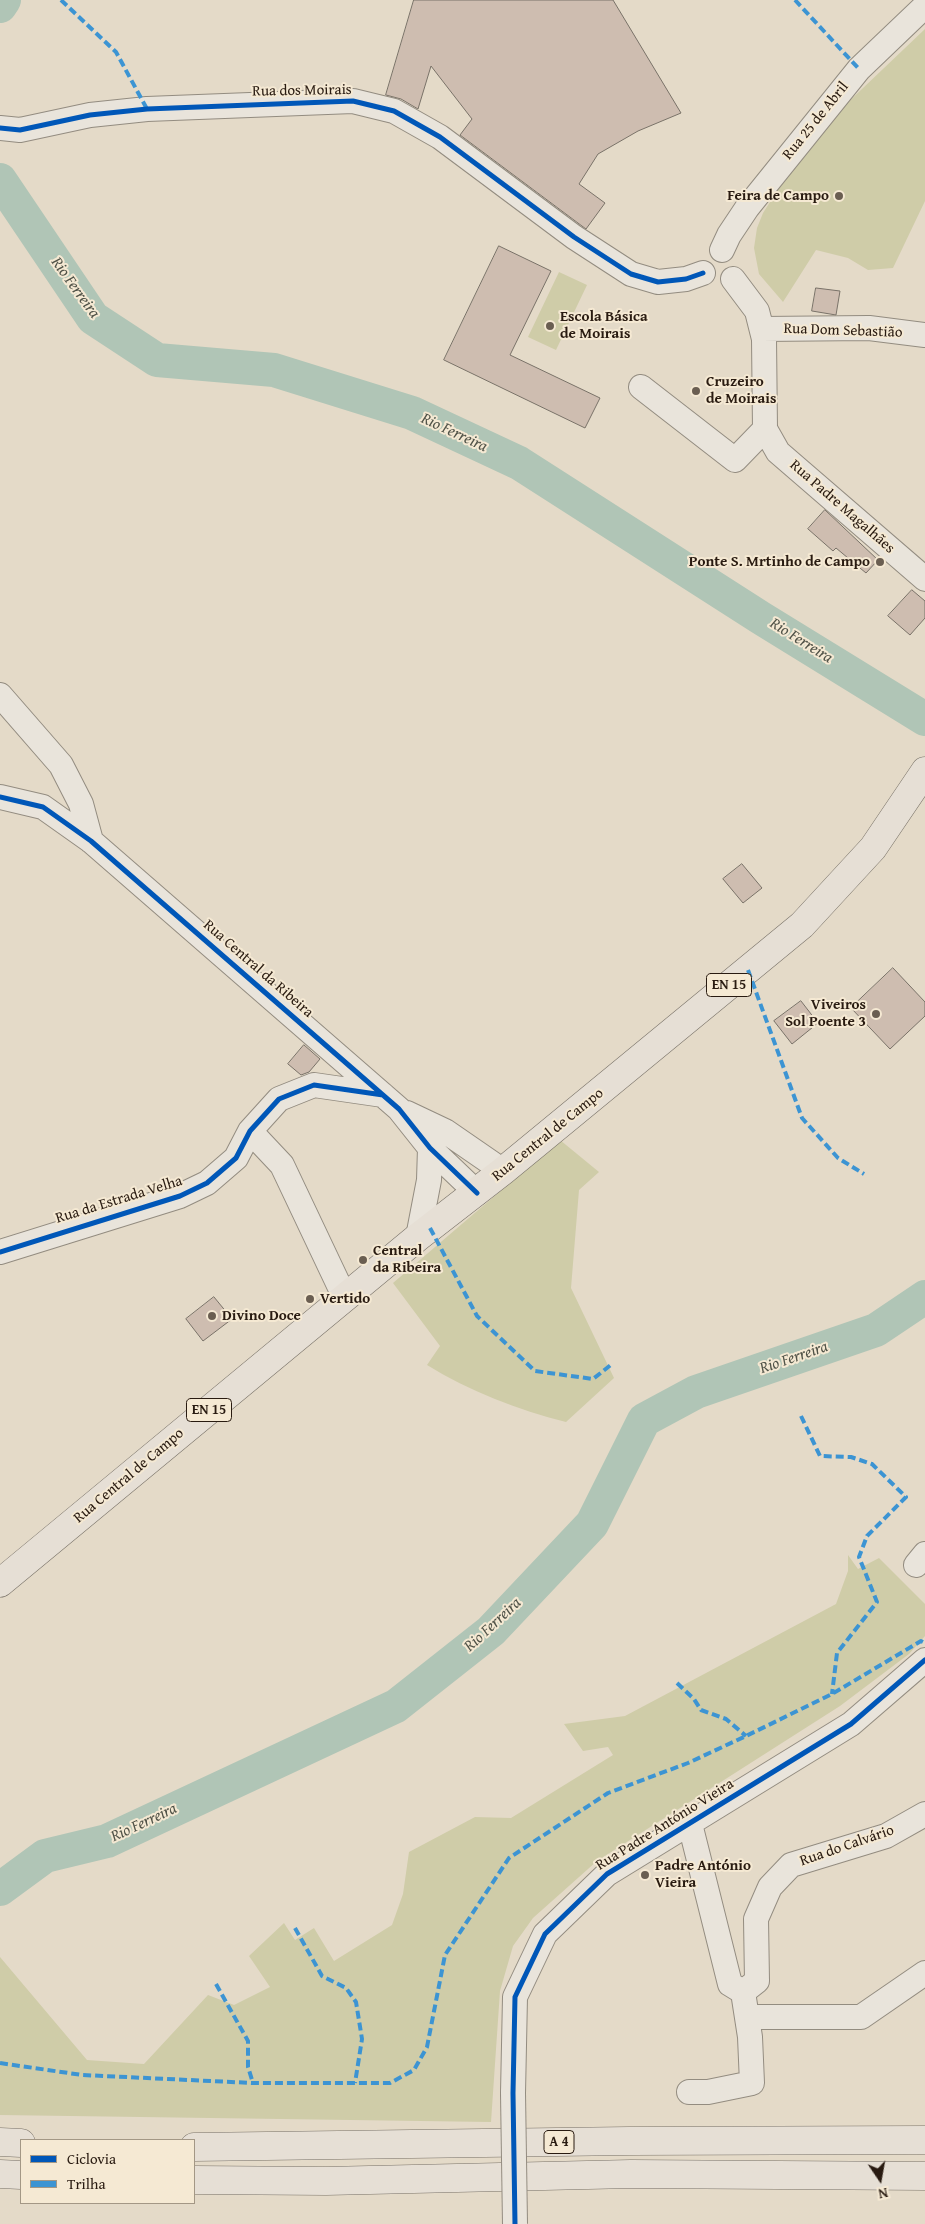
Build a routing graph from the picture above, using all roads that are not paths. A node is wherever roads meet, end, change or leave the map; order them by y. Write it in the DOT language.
graph roads {
  1 [pos="925,6"];
  2 [pos="10,129"];
  3 [pos="722,250"];
  4 [pos="702,273"];
  5 [pos="733,279"];
  6 [pos="762,329"];
  7 [pos="925,335"];
  8 [pos="642,387"];
  9 [pos="764,429"];
  10 [pos="925,579"];
  11 [pos="0,695"];
  12 [pos="925,771"];
  13 [pos="0,797"];
  14 [pos="91,841"];
  15 [pos="391,1102"];
  16 [pos="250,1130"];
  17 [pos="430,1148"];
  18 [pos="503,1171"];
  19 [pos="477,1193"];
  20 [pos="418,1237"];
  21 [pos="0,1252"];
  22 [pos="345,1298"];
  23 [pos="0,1583"];
  24 [pos="925,1660"];
  25 [pos="925,1814"];
  26 [pos="690,1824"];
  27 [pos="925,1973"];
  28 [pos="743,1992"];
  29 [pos="747,2017"];
  30 [pos="689,2092"];
  31 [pos="925,2140"];
  32 [pos="0,2142"];
  33 [pos="20,2143"];
  34 [pos="195,2147"];
  35 [pos="0,2174"];
  36 [pos="20,2175"];
  37 [pos="925,2176"];
  38 [pos="195,2180"];
  39 [pos="515,2224"];
  1 -- 3 [label="street, Rua 25 de Abril"];
  2 -- 4 [label="street, Rua dos Moirais"];
  3 -- 4 [label="street"];
  3 -- 5 [label="street"];
  4 -- 5 [label="street"];
  5 -- 6 [label="street"];
  6 -- 7 [label="street, Rua Dom Sebastião"];
  6 -- 9 [label="street"];
  8 -- 9 [label="street"];
  9 -- 10 [label="street, Rua Padre Magalhães"];
  11 -- 14 [label="street"];
  12 -- 18 [label="main road, Rua Central de Campo / EN 15"];
  13 -- 14 [label="street, Rua Central da Ribeira"];
  14 -- 15 [label="street, Rua Central da Ribeira"];
  15 -- 16 [label="street, Rua da Estrada Velha"];
  15 -- 17 [label="street, Rua Central da Ribeira"];
  15 -- 18 [label="street, Rua Central da Ribeira"];
  16 -- 21 [label="street, Rua da Estrada Velha"];
  16 -- 22 [label="street"];
  17 -- 19 [label="street, Rua Central da Ribeira"];
  17 -- 20 [label="street"];
  18 -- 19 [label="main road, Rua Central de Campo / EN 15"];
  19 -- 20 [label="main road, Rua Central de Campo / EN 15"];
  20 -- 22 [label="main road, Rua Central de Campo / EN 15"];
  22 -- 23 [label="main road, Rua Central de Campo / EN 15"];
  24 -- 26 [label="street, Rua Padre António Vieira"];
  25 -- 28 [label="street, Rua do Calvário"];
  26 -- 28 [label="street"];
  26 -- 39 [label="street, Rua Padre António Vieira, bridge"];
  27 -- 29 [label="street"];
  28 -- 29 [label="street"];
  29 -- 30 [label="street"];
  31 -- 34 [label="main road, A 4"];
  32 -- 33 [label="main road"];
  35 -- 36 [label="main road"];
  37 -- 38 [label="main road, A 4"];
}
